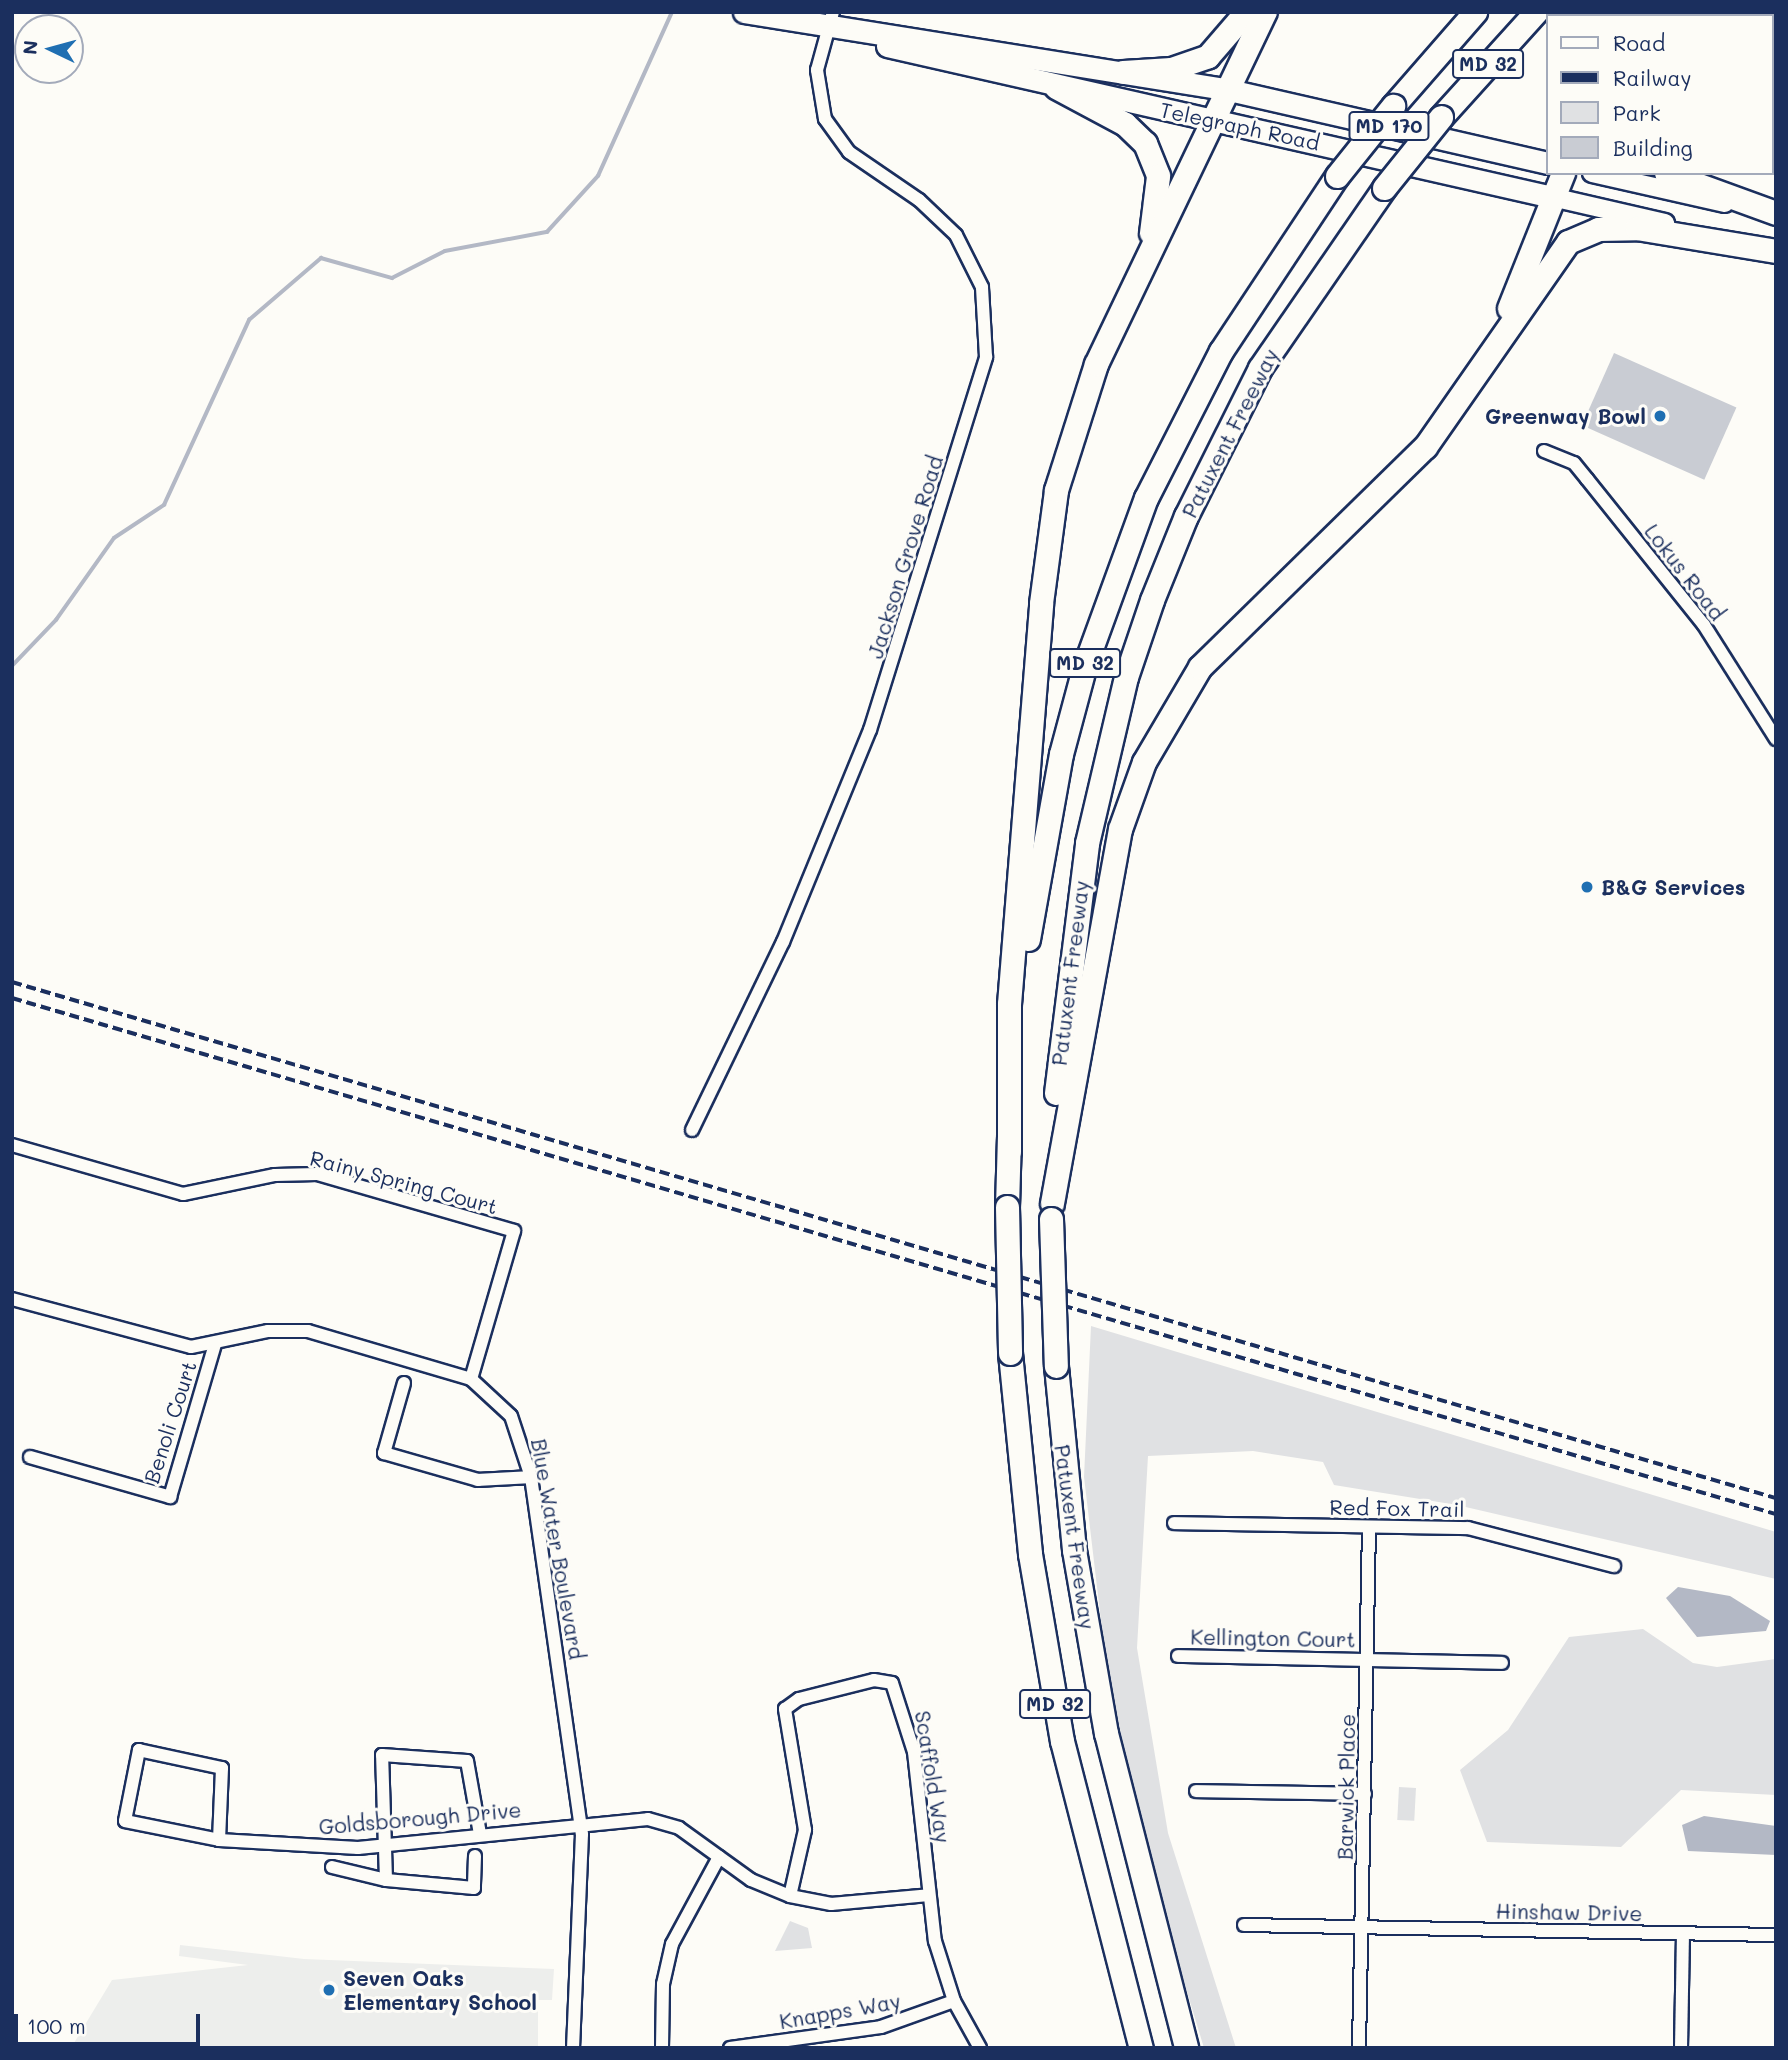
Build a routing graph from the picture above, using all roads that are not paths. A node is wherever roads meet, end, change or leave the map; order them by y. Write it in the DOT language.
graph roads {
  1 [pos="744,12"];
  2 [pos="1246,12"];
  3 [pos="1265,12"];
  4 [pos="1475,12"];
  5 [pos="1536,12"];
  6 [pos="830,21"];
  7 [pos="1123,72"];
  8 [pos="1056,87"];
  9 [pos="1229,90"];
  10 [pos="1214,119"];
  11 [pos="1546,163"];
  12 [pos="1562,175"];
  13 [pos="1601,175"];
  14 [pos="1670,175"];
  15 [pos="1552,197"];
  16 [pos="1776,214"];
  17 [pos="1776,250"];
  18 [pos="1142,268"];
  19 [pos="1480,371"];
  20 [pos="1544,451"];
  21 [pos="1776,738"];
  22 [pos="692,1130"];
  23 [pos="12,1145"];
  24 [pos="1009,1151"];
  25 [pos="1052,1211"];
  26 [pos="12,1299"];
  27 [pos="215,1344"];
  28 [pos="471,1379"];
  29 [pos="404,1383"];
  30 [pos="30,1457"];
  31 [pos="531,1478"];
  32 [pos="1174,1523"];
  33 [pos="1369,1527"];
  34 [pos="1614,1566"];
  35 [pos="1178,1656"];
  36 [pos="1368,1660"];
  37 [pos="1502,1662"];
  38 [pos="1196,1791"];
  39 [pos="1365,1794"];
  40 [pos="581,1823"];
  41 [pos="480,1834"];
  42 [pos="219,1840"];
  43 [pos="383,1845"];
  44 [pos="475,1856"];
  45 [pos="719,1857"];
  46 [pos="332,1867"];
  47 [pos="386,1880"];
  48 [pos="929,1895"];
  49 [pos="790,1896"];
  50 [pos="1244,1925"];
  51 [pos="1362,1928"];
  52 [pos="1683,1933"];
  53 [pos="1776,1934"];
  54 [pos="954,2001"];
  55 [pos="573,2048"];
  56 [pos="662,2048"];
  57 [pos="730,2048"];
  58 [pos="980,2048"];
  59 [pos="1140,2048"];
  60 [pos="1186,2048"];
  61 [pos="1359,2048"];
  62 [pos="1681,2048"];
  1 -- 6 [label="main road, Telegraph Road / MD 170"];
  2 -- 7 [label="highway"];
  3 -- 9 [label="highway"];
  4 -- 24 [label="highway, Patuxent Freeway / MD 32, bridge"];
  5 -- 25 [label="highway, Patuxent Freeway / MD 32, bridge"];
  6 -- 7 [label="main road, Telegraph Road / MD 170"];
  6 -- 8 [label="main road, Telegraph Road / MD 170"];
  6 -- 22 [label="street, Jackson Grove Road"];
  7 -- 9 [label="main road, Telegraph Road / MD 170"];
  8 -- 10 [label="main road, Telegraph Road / MD 170"];
  8 -- 18 [label="highway"];
  9 -- 10 [label="highway"];
  9 -- 11 [label="main road, Telegraph Road / MD 170"];
  10 -- 15 [label="main road, Telegraph Road / MD 170"];
  10 -- 18 [label="highway"];
  12 -- 15 [label="highway"];
  13 -- 16 [label="main road"];
  14 -- 16 [label="highway"];
  15 -- 17 [label="main road, Telegraph Road / MD 170"];
  15 -- 19 [label="highway"];
  17 -- 19 [label="highway"];
  18 -- 24 [label="highway"];
  19 -- 25 [label="highway"];
  20 -- 21 [label="street, Lokus Road"];
  23 -- 28 [label="street, Rainy Spring Court"];
  24 -- 59 [label="highway, Patuxent Freeway / MD 32, bridge"];
  25 -- 60 [label="highway, Patuxent Freeway / MD 32, bridge"];
  26 -- 27 [label="street, Blue Water Boulevard"];
  27 -- 28 [label="street, Blue Water Boulevard"];
  27 -- 30 [label="street, Benoli Court"];
  28 -- 31 [label="street, Blue Water Boulevard"];
  29 -- 31 [label="street"];
  31 -- 40 [label="street, Blue Water Boulevard"];
  32 -- 33 [label="street, Red Fox Trail"];
  33 -- 34 [label="street, Red Fox Trail"];
  33 -- 36 [label="street, Barwick Place"];
  35 -- 36 [label="street, Kellington Court"];
  36 -- 37 [label="street, Kellington Court"];
  36 -- 39 [label="street, Barwick Place"];
  38 -- 39 [label="street"];
  39 -- 51 [label="street, Barwick Place"];
  40 -- 41 [label="street, Goldsborough Drive"];
  40 -- 45 [label="street, Goldsborough Drive"];
  40 -- 55 [label="street, Blue Water Boulevard"];
  41 -- 43 [label="street, Goldsborough Drive"];
  41 -- 43 [label="street"];
  42 -- 42 [label="street, Goldsborough Drive"];
  42 -- 43 [label="street, Goldsborough Drive"];
  43 -- 47 [label="street"];
  44 -- 47 [label="street"];
  45 -- 49 [label="street, Goldsborough Drive"];
  45 -- 56 [label="street"];
  46 -- 47 [label="street"];
  48 -- 49 [label="street, Goldsborough Drive"];
  48 -- 49 [label="street, Scaffold Way"];
  48 -- 54 [label="street, Scaffold Way"];
  50 -- 51 [label="street, Hinshaw Drive"];
  51 -- 52 [label="street, Hinshaw Drive"];
  51 -- 61 [label="street, Barwick Place"];
  52 -- 53 [label="street, Hinshaw Drive"];
  52 -- 62 [label="street"];
  54 -- 57 [label="street, Knapps Way"];
  54 -- 58 [label="street, Scaffold Way"];
}
